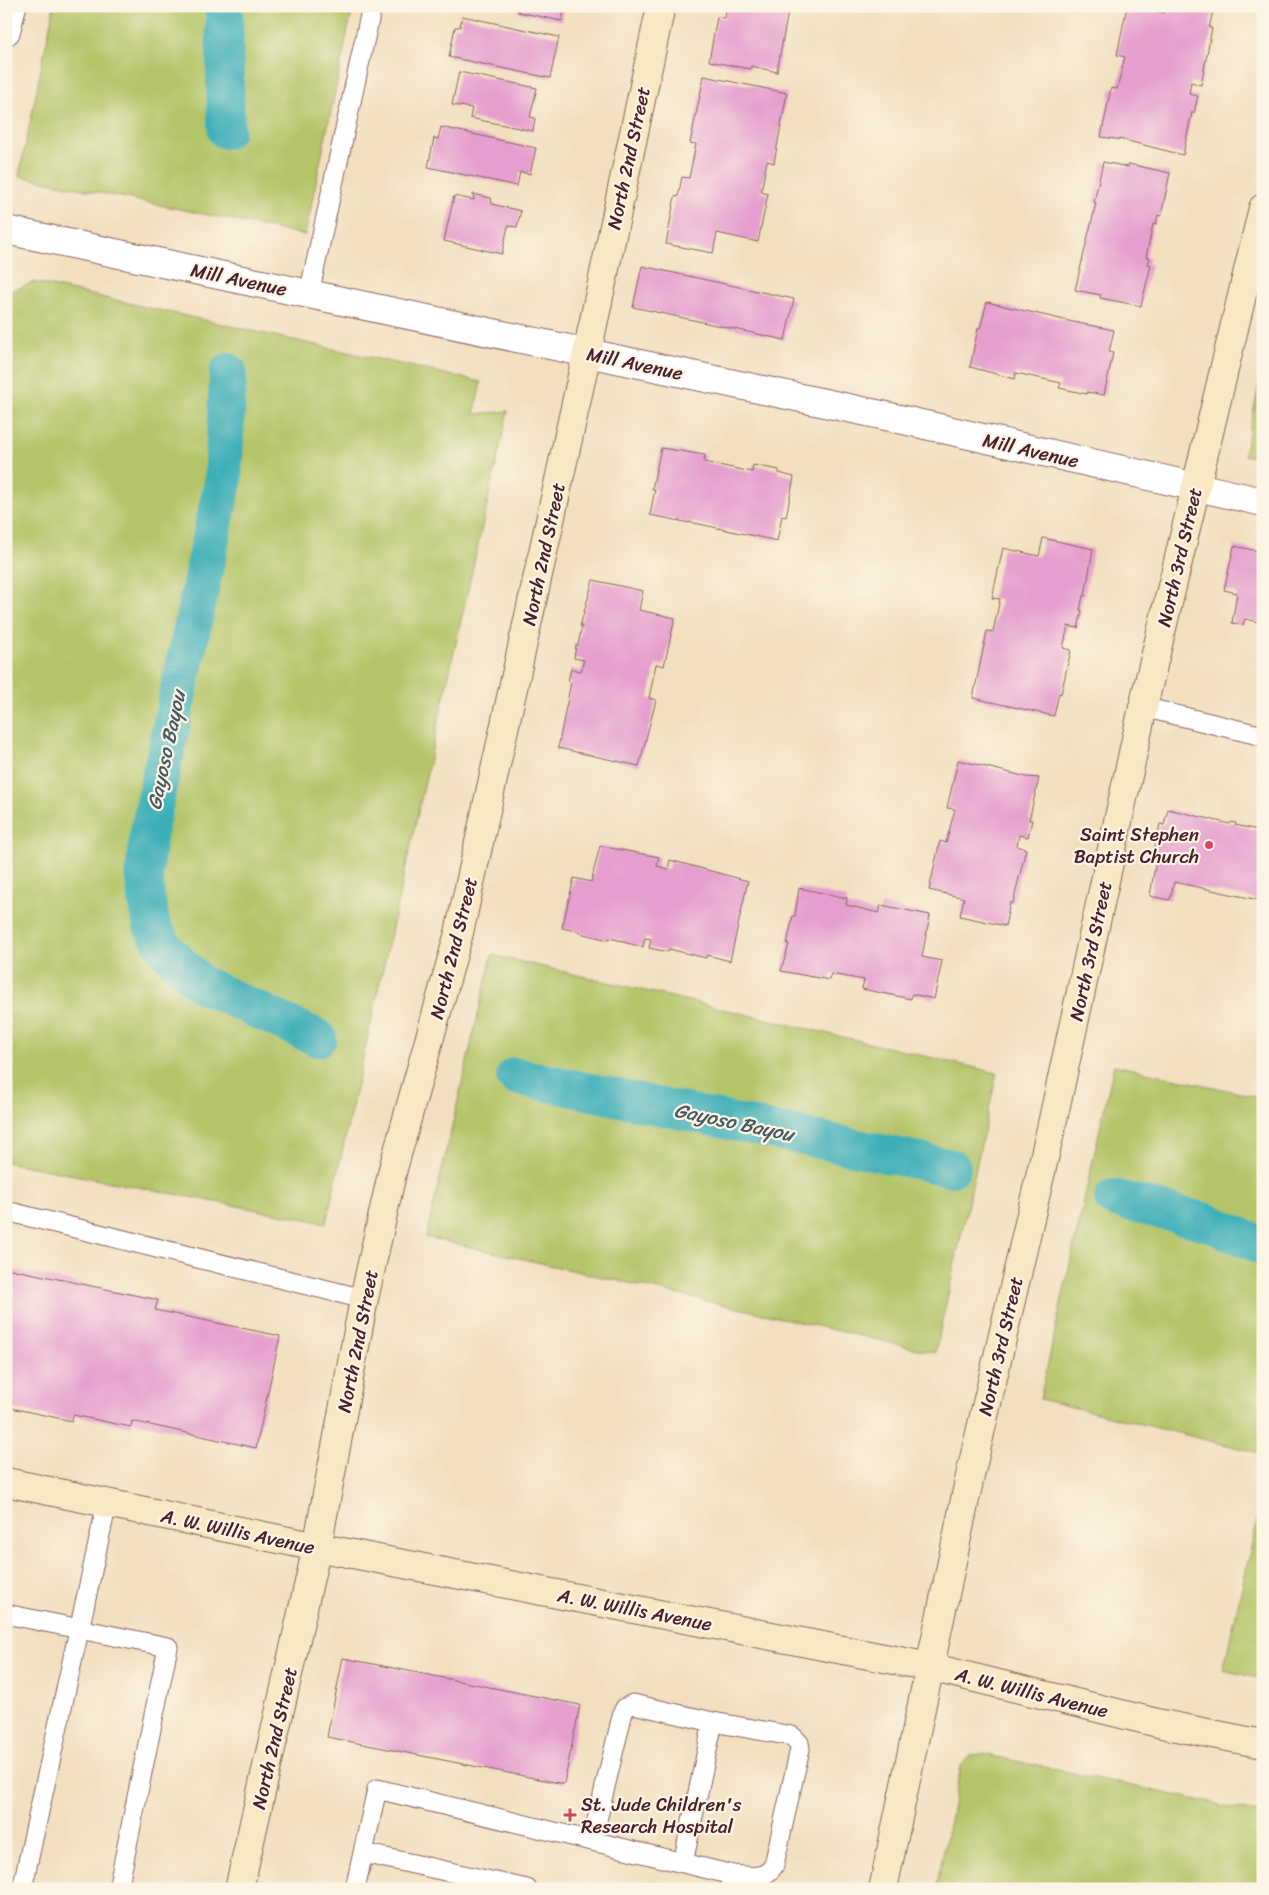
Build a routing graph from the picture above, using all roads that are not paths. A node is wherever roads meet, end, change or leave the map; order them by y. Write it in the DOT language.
graph roads {
  1 [pos="12,6"];
  2 [pos="372,6"];
  3 [pos="661,6"];
  4 [pos="6,32"];
  5 [pos="1263,208"];
  6 [pos="6,230"];
  7 [pos="309,294"];
  8 [pos="587,353"];
  9 [pos="1196,488"];
  10 [pos="1263,502"];
  11 [pos="1143,707"];
  12 [pos="1263,736"];
  13 [pos="6,1211"];
  14 [pos="364,1299"];
  15 [pos="6,1482"];
  16 [pos="107,1503"];
  17 [pos="317,1547"];
  18 [pos="6,1614"];
  19 [pos="79,1630"];
  20 [pos="930,1668"];
  21 [pos="713,1722"];
  22 [pos="1263,1744"];
  23 [pos="592,1841"];
  24 [pos="363,1853"];
  25 [pos="683,1863"];
  26 [pos="731,1882"];
  27 [pos="22,1889"];
  28 [pos="118,1889"];
  29 [pos="239,1889"];
  30 [pos="355,1889"];
  31 [pos="527,1889"];
  32 [pos="883,1889"];
  1 -- 4 [label="street"];
  2 -- 7 [label="lane"];
  3 -- 8 [label="main road, North 2nd Street"];
  5 -- 9 [label="main road, North 3rd Street"];
  6 -- 7 [label="street, Mill Avenue"];
  7 -- 8 [label="street, Mill Avenue"];
  8 -- 9 [label="street, Mill Avenue"];
  8 -- 14 [label="main road, North 2nd Street"];
  9 -- 10 [label="street, Mill Avenue"];
  9 -- 11 [label="main road, North 3rd Street"];
  11 -- 12 [label="lane"];
  11 -- 20 [label="main road, North 3rd Street"];
  13 -- 14 [label="lane"];
  14 -- 17 [label="main road, North 2nd Street"];
  15 -- 16 [label="main road, A. W. Willis Avenue"];
  16 -- 17 [label="main road, A. W. Willis Avenue"];
  16 -- 19 [label="lane"];
  17 -- 20 [label="main road, A. W. Willis Avenue"];
  17 -- 29 [label="main road, North 2nd Street"];
  18 -- 19 [label="lane"];
  19 -- 27 [label="lane"];
  19 -- 28 [label="lane"];
  20 -- 22 [label="main road, A. W. Willis Avenue"];
  20 -- 32 [label="main road, North 3rd Street"];
  21 -- 23 [label="lane"];
  21 -- 25 [label="lane"];
  21 -- 26 [label="lane"];
  23 -- 24 [label="lane"];
  23 -- 25 [label="lane"];
  24 -- 30 [label="lane"];
  24 -- 31 [label="lane"];
  25 -- 26 [label="lane"];
}
